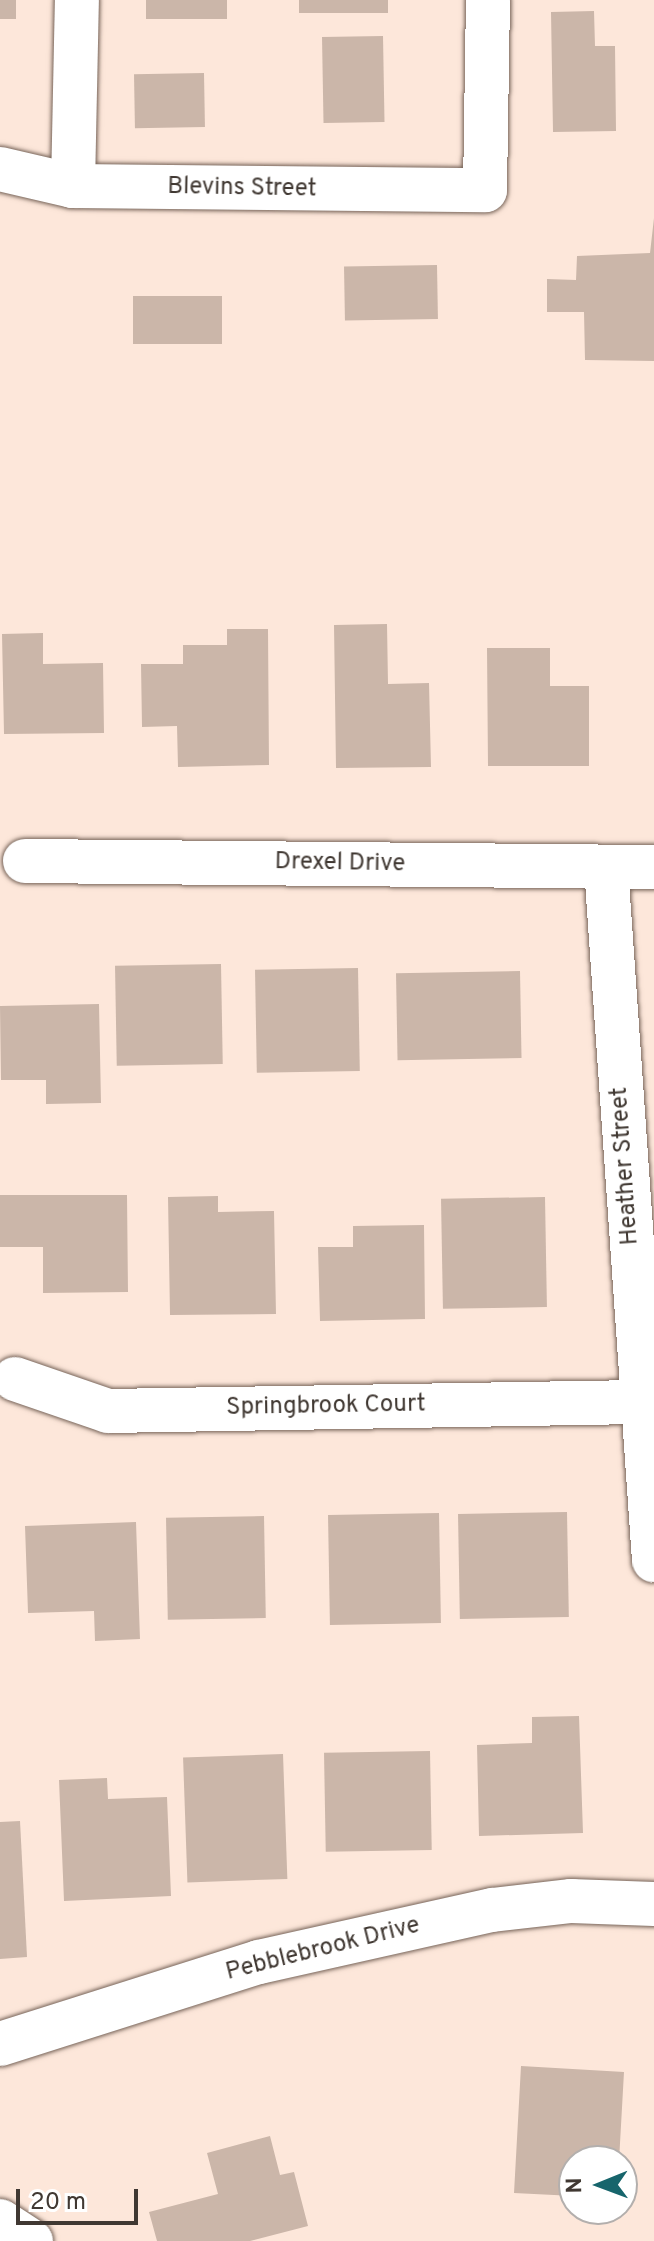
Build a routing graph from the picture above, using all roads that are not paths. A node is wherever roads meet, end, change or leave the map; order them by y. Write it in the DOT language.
graph roads {
  1 [pos="77,0"];
  2 [pos="488,0"];
  3 [pos="0,169"];
  4 [pos="73,186"];
  5 [pos="25,861"];
  6 [pos="606,867"];
  7 [pos="654,867"];
  8 [pos="15,1379"];
  9 [pos="642,1402"];
  10 [pos="654,1560"];
  11 [pos="654,1904"];
  12 [pos="0,2044"];
  13 [pos="0,2221"];
  14 [pos="31,2241"];
  1 -- 4 [label="street"];
  2 -- 4 [label="street, Blevins Street"];
  3 -- 4 [label="street, Blevins Street"];
  5 -- 6 [label="street, Drexel Drive"];
  6 -- 7 [label="street, Drexel Drive"];
  6 -- 9 [label="street, Heather Street"];
  8 -- 9 [label="street, Springbrook Court"];
  9 -- 10 [label="street, Heather Street"];
  11 -- 12 [label="street, Pebblebrook Drive"];
  13 -- 14 [label="street"];
}
